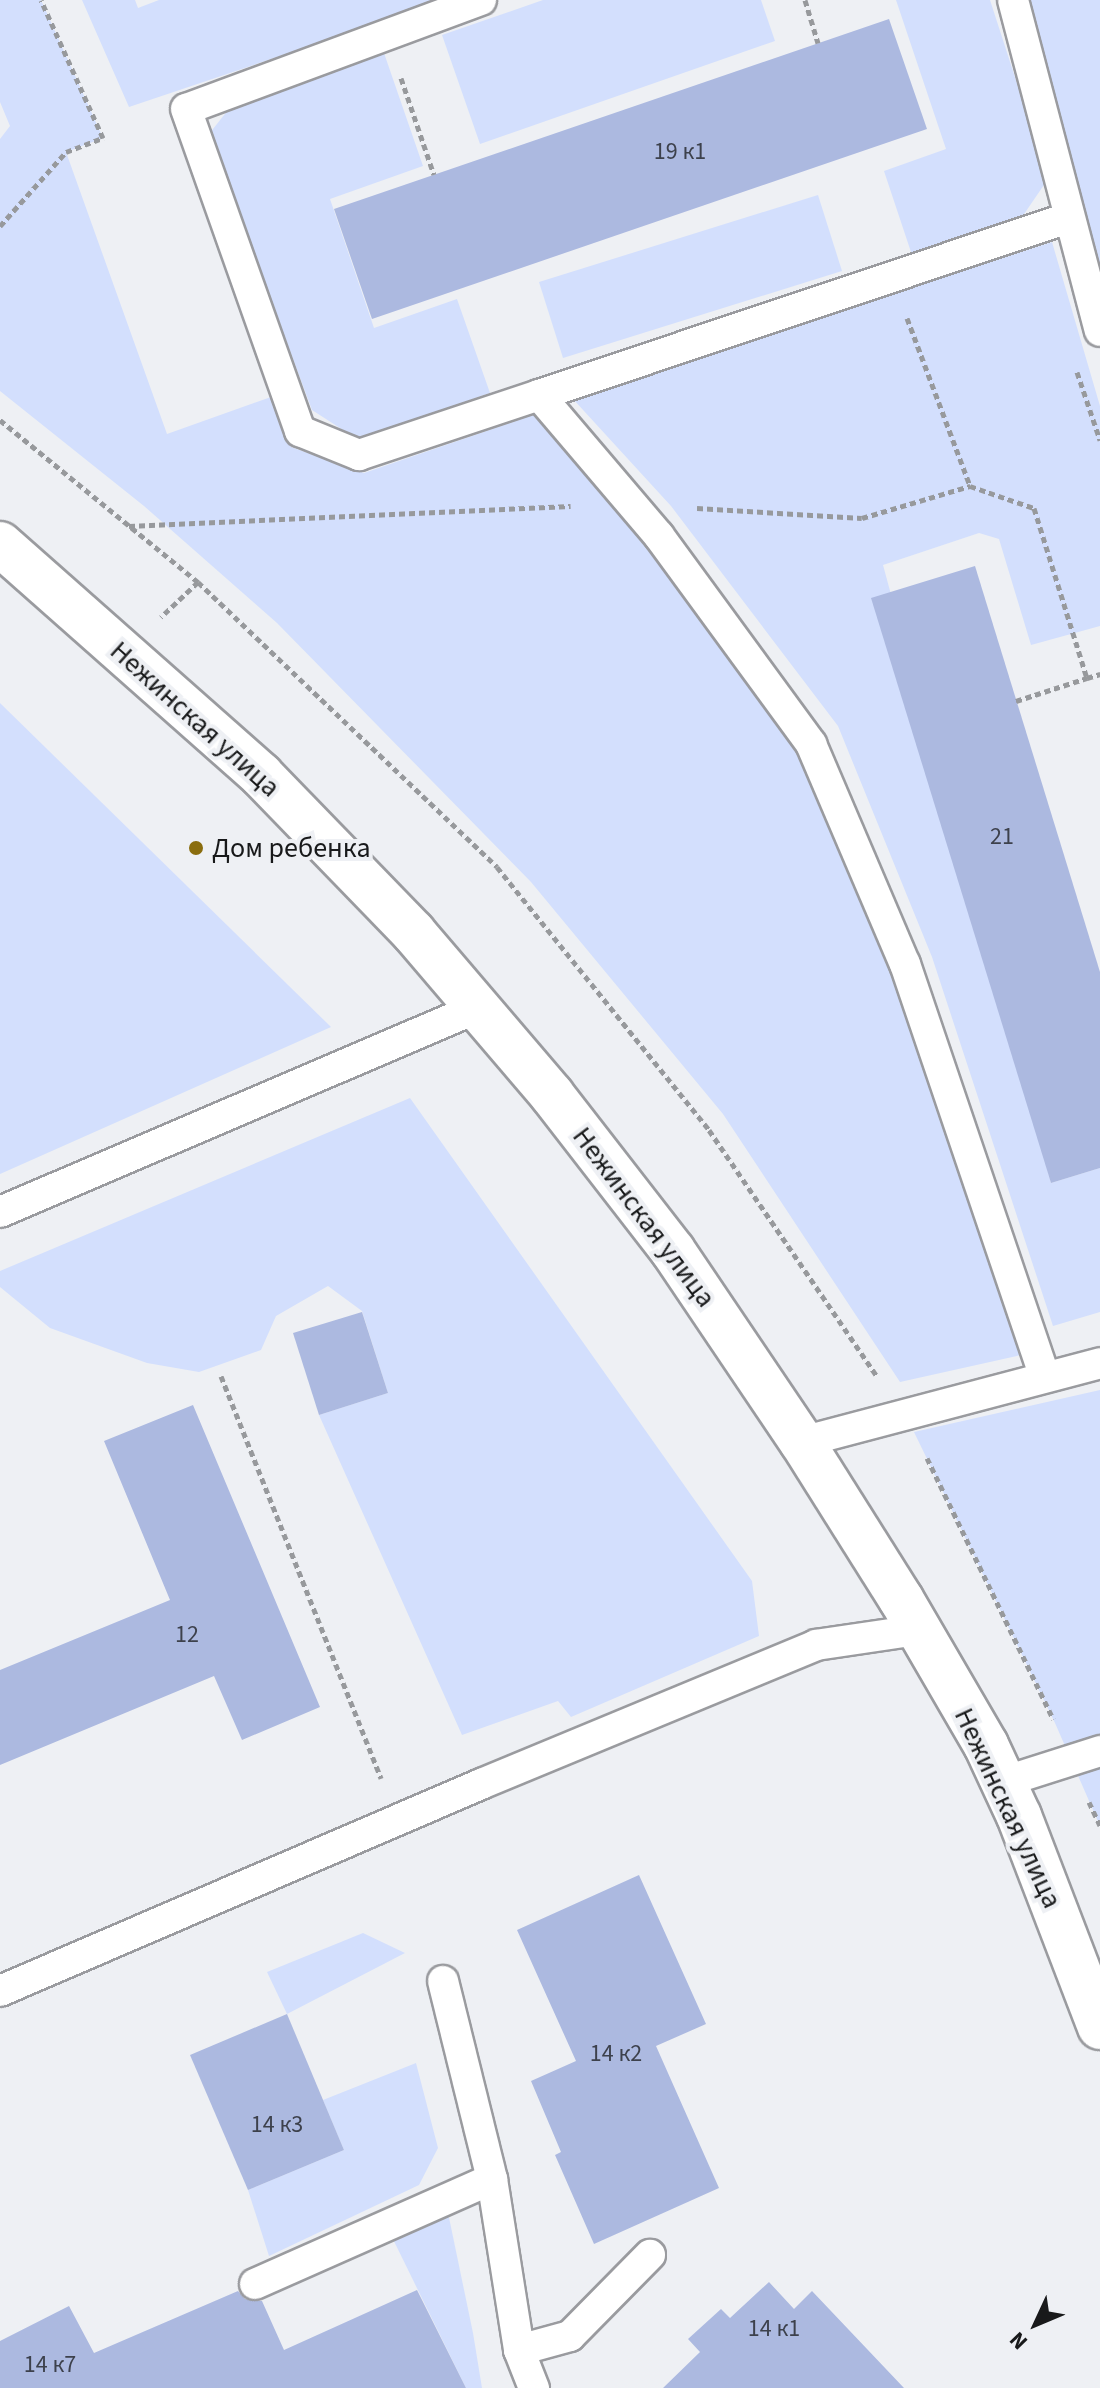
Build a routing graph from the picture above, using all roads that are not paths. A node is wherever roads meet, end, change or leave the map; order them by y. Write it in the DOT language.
graph roads {
  1 [pos="481,0"];
  2 [pos="1013,0"];
  3 [pos="1068,218"];
  4 [pos="1094,287"];
  5 [pos="1100,331"];
  6 [pos="539,395"];
  7 [pos="0,544"];
  8 [pos="477,1008"];
  9 [pos="0,1212"];
  10 [pos="1100,1363"];
  11 [pos="1044,1375"];
  12 [pos="802,1442"];
  13 [pos="918,1630"];
  14 [pos="1100,1751"];
  15 [pos="1003,1782"];
  16 [pos="443,1981"];
  17 [pos="0,1991"];
  18 [pos="1100,2027"];
  19 [pos="492,2179"];
  20 [pos="650,2255"];
  21 [pos="255,2284"];
  22 [pos="519,2350"];
  23 [pos="534,2388"];
  1 -- 6 [label="lane"];
  2 -- 3 [label="lane"];
  3 -- 4 [label="lane"];
  3 -- 6 [label="lane"];
  4 -- 5 [label="lane"];
  6 -- 11 [label="lane"];
  7 -- 8 [label="street, Нежинская улица"];
  8 -- 9 [label="lane"];
  8 -- 12 [label="street, Нежинская улица"];
  10 -- 11 [label="lane"];
  11 -- 12 [label="lane"];
  12 -- 13 [label="street, Нежинская улица"];
  13 -- 15 [label="street, Нежинская улица"];
  13 -- 17 [label="lane"];
  14 -- 15 [label="lane"];
  15 -- 18 [label="street, Нежинская улица"];
  16 -- 19 [label="lane"];
  19 -- 21 [label="lane"];
  19 -- 22 [label="lane"];
  20 -- 22 [label="lane"];
  22 -- 23 [label="lane"];
}
